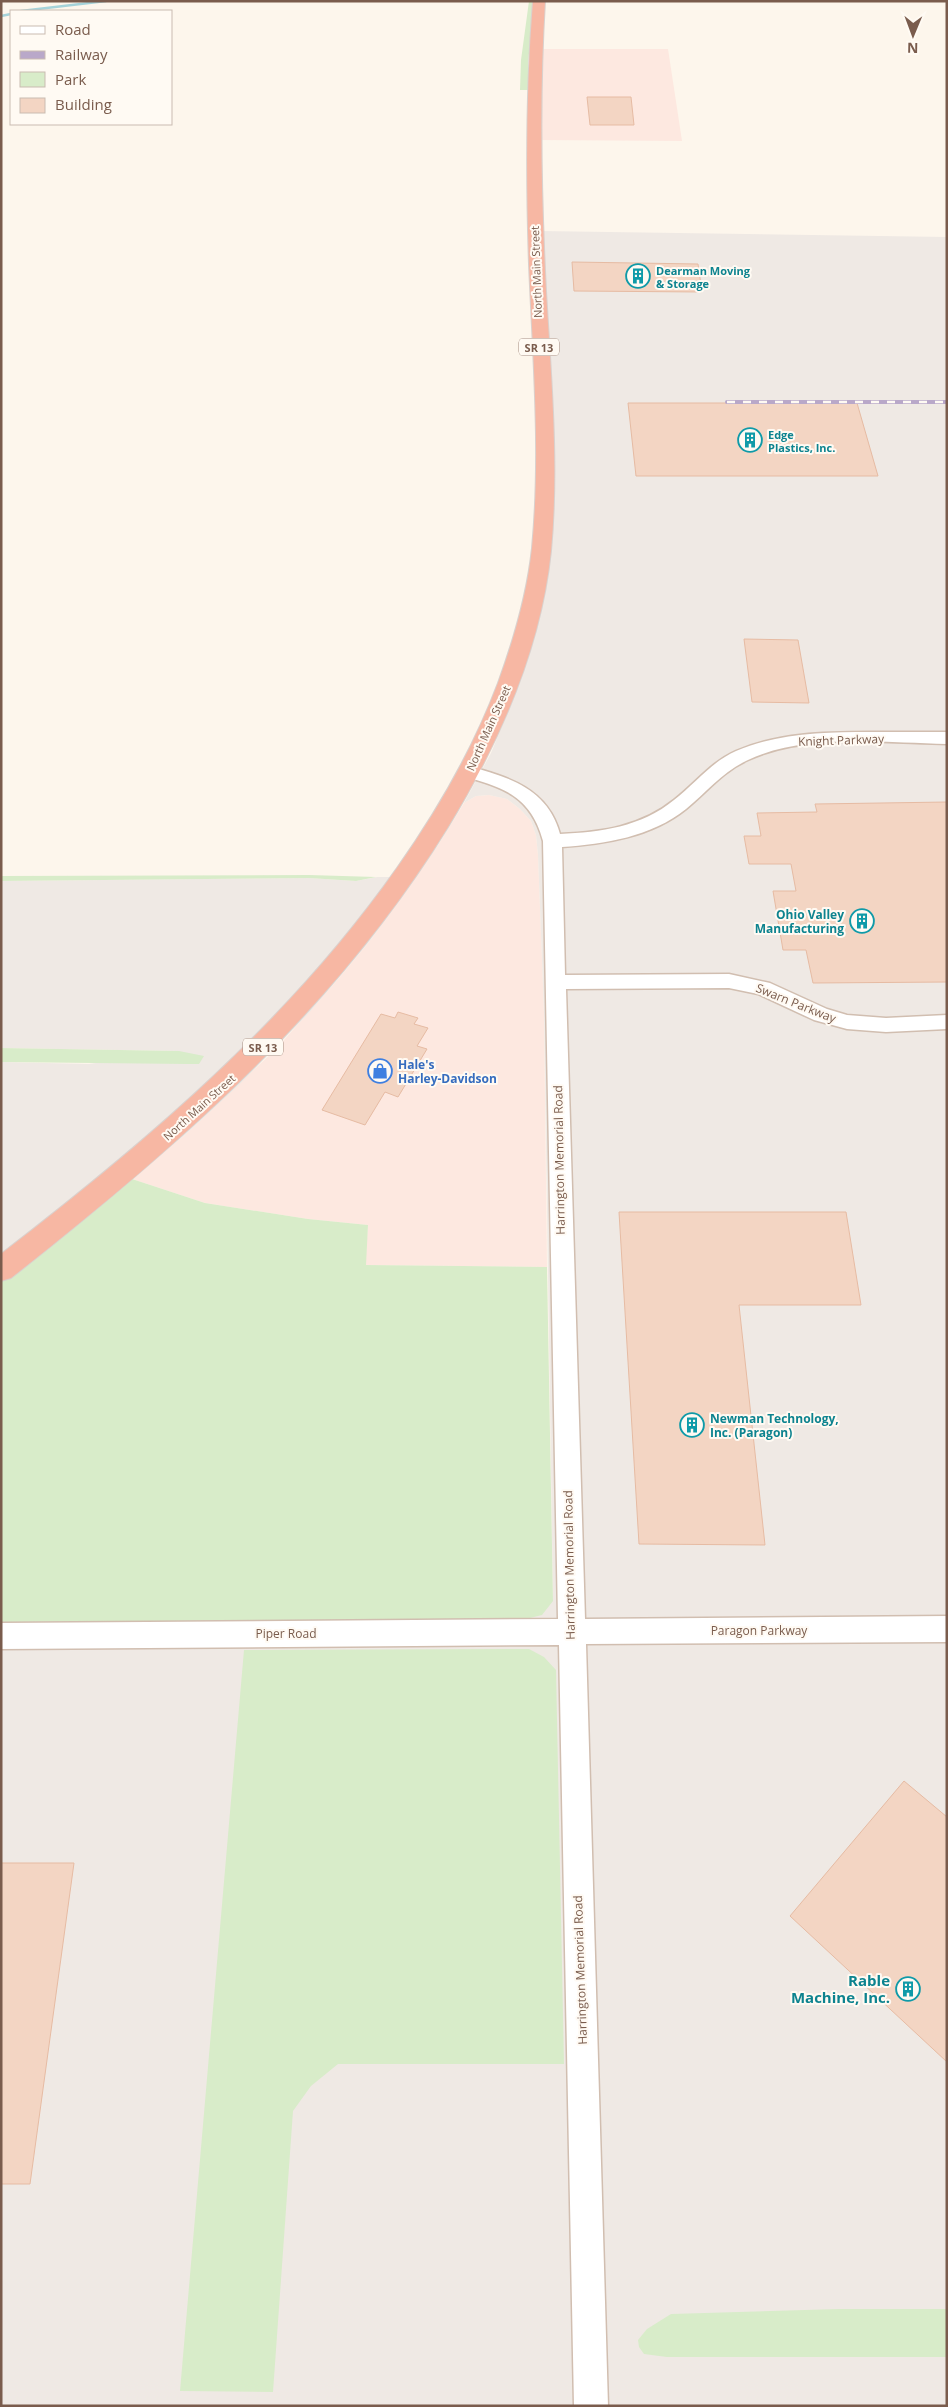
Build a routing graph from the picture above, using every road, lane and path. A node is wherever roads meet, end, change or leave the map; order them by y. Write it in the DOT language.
graph roads {
  1 [pos="539,1"];
  2 [pos="947,738"];
  3 [pos="468,772"];
  4 [pos="552,841"];
  5 [pos="554,982"];
  6 [pos="947,1022"];
  7 [pos="1,1270"];
  8 [pos="947,1629"];
  9 [pos="571,1631"];
  10 [pos="1,1636"];
  11 [pos="591,2406"];
  1 -- 3 [label="highway, North Main Street / SR 13"];
  2 -- 4 [label="street, Knight Parkway"];
  3 -- 4 [label="street, Harrington Memorial Road"];
  3 -- 7 [label="highway, North Main Street / SR 13"];
  4 -- 5 [label="street, Harrington Memorial Road"];
  5 -- 6 [label="street, Swarn Parkway"];
  5 -- 9 [label="street, Harrington Memorial Road"];
  8 -- 9 [label="street, Paragon Parkway"];
  9 -- 10 [label="street, Piper Road"];
  9 -- 11 [label="street, Harrington Memorial Road"];
}
